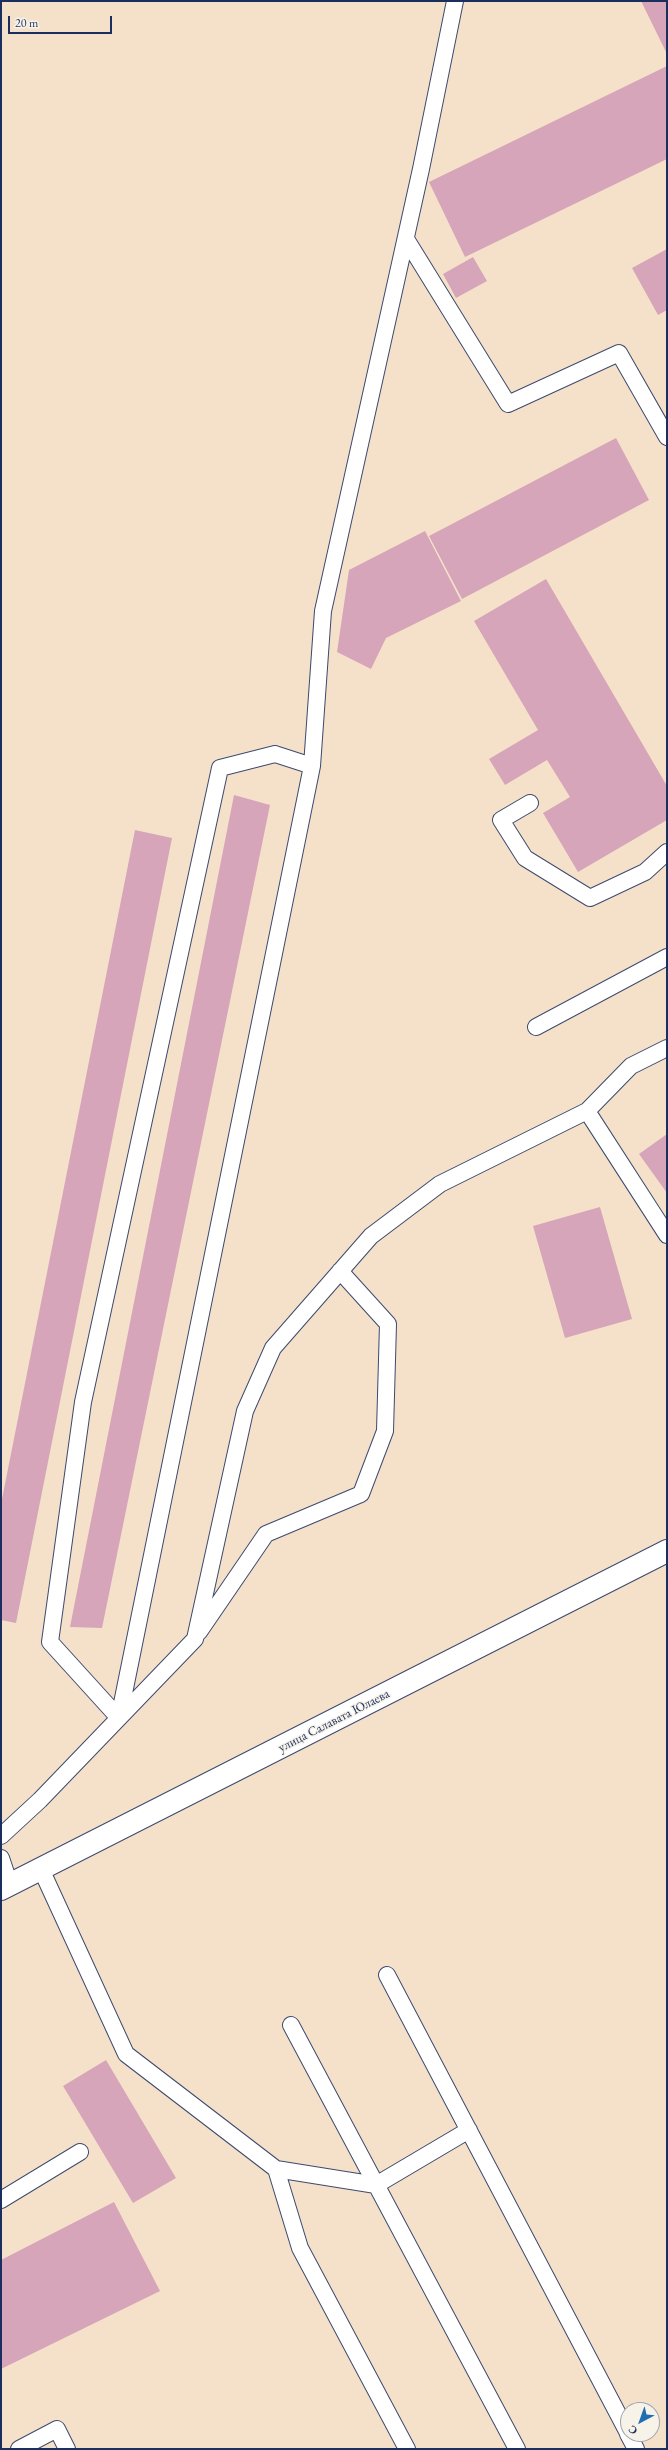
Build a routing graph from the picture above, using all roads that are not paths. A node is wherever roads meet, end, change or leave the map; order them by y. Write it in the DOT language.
graph roads {
  1 [pos="454,1"];
  2 [pos="406,239"];
  3 [pos="667,437"];
  4 [pos="312,766"];
  5 [pos="530,803"];
  6 [pos="667,852"];
  7 [pos="667,957"];
  8 [pos="536,1028"];
  9 [pos="667,1048"];
  10 [pos="587,1111"];
  11 [pos="667,1235"];
  12 [pos="340,1271"];
  13 [pos="667,1551"];
  14 [pos="195,1639"];
  15 [pos="119,1718"];
  16 [pos="1,1836"];
  17 [pos="1,1858"];
  18 [pos="41,1869"];
  19 [pos="5,1887"];
  20 [pos="387,1975"];
  21 [pos="291,2025"];
  22 [pos="469,2130"];
  23 [pos="80,2152"];
  24 [pos="276,2169"];
  25 [pos="376,2185"];
  26 [pos="1,2200"];
  27 [pos="620,2419"];
  28 [pos="19,2449"];
  29 [pos="67,2449"];
  30 [pos="406,2449"];
  31 [pos="517,2449"];
  1 -- 2 [label="lane"];
  2 -- 3 [label="lane"];
  2 -- 4 [label="lane"];
  4 -- 15 [label="lane"];
  4 -- 15 [label="lane"];
  5 -- 6 [label="lane"];
  7 -- 8 [label="lane"];
  9 -- 10 [label="lane"];
  10 -- 11 [label="lane"];
  10 -- 12 [label="lane"];
  12 -- 14 [label="lane"];
  12 -- 14 [label="lane"];
  13 -- 18 [label="street, улица Салавата Юлаева"];
  14 -- 15 [label="lane"];
  15 -- 16 [label="lane"];
  17 -- 19 [label="lane"];
  18 -- 19 [label="street, улица Салавата Юлаева"];
  18 -- 24 [label="lane"];
  20 -- 22 [label="lane"];
  21 -- 25 [label="lane"];
  22 -- 25 [label="lane"];
  22 -- 27 [label="lane"];
  23 -- 26 [label="lane"];
  24 -- 25 [label="lane"];
  24 -- 30 [label="lane"];
  25 -- 31 [label="lane"];
  28 -- 29 [label="lane"];
}
